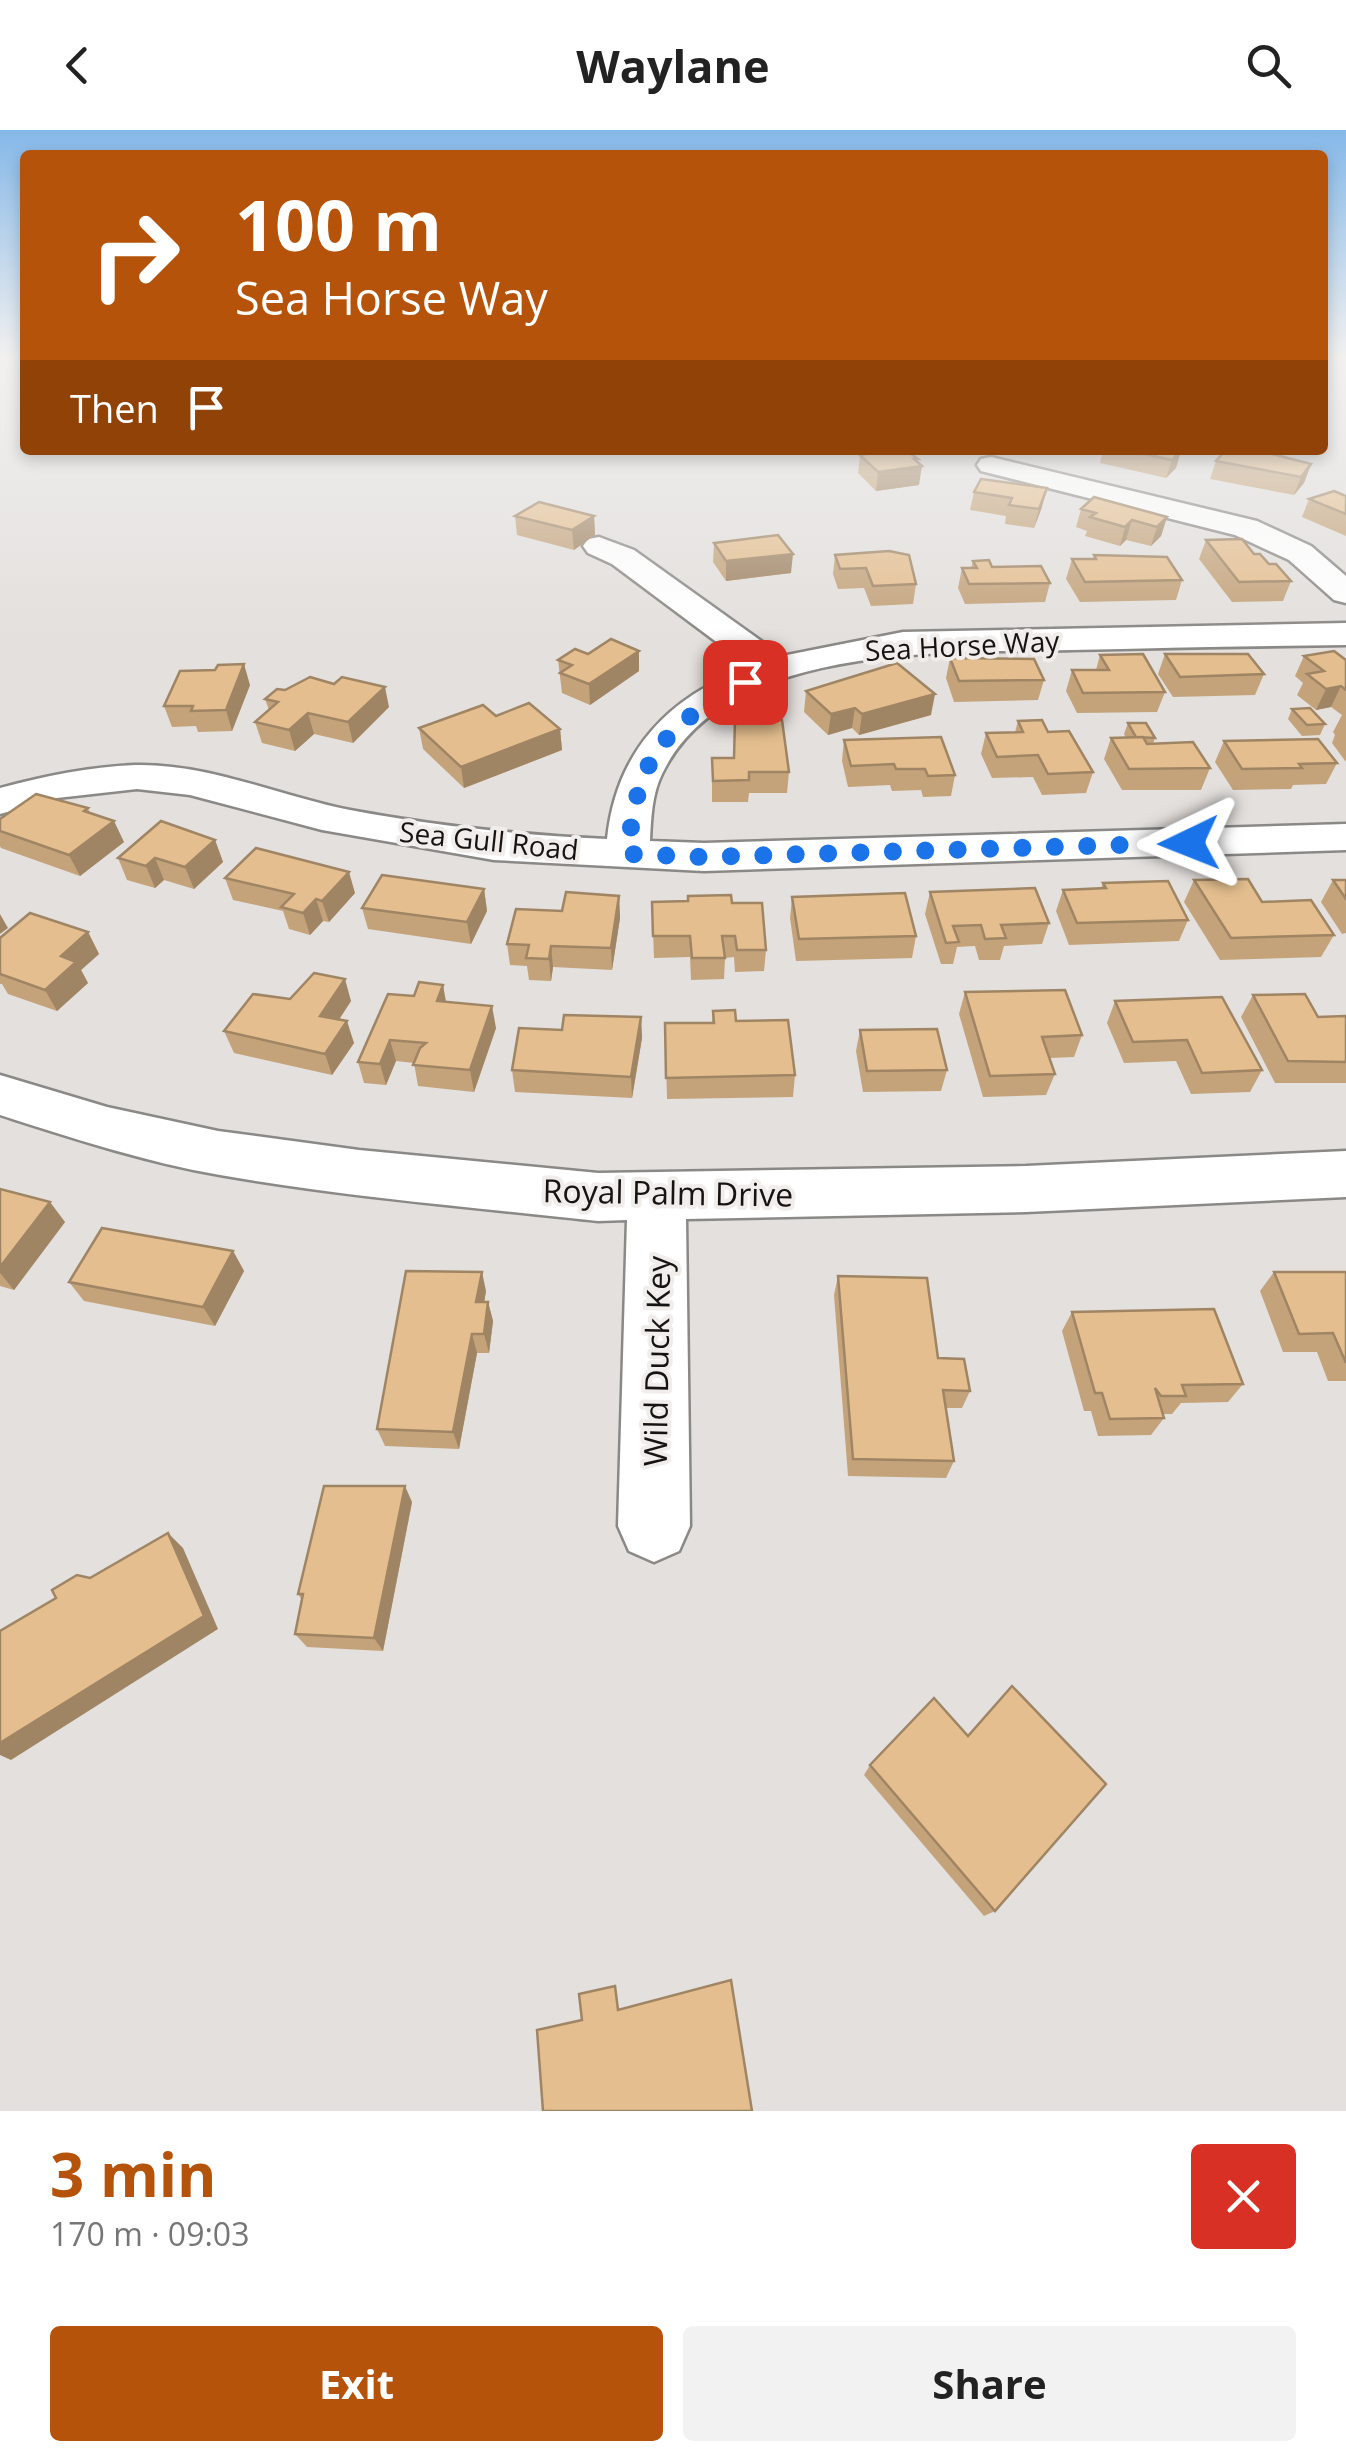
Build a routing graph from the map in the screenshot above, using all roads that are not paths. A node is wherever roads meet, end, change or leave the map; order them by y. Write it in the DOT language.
graph roads {
  1 [pos="991,465"];
  2 [pos="599,546"];
  3 [pos="1346,593"];
  4 [pos="1346,634"];
  5 [pos="776,669"];
  6 [pos="0,801"];
  7 [pos="1346,837"];
  8 [pos="628,854"];
  9 [pos="0,1096"];
  10 [pos="1346,1174"];
  11 [pos="657,1196"];
  12 [pos="654,1526"];
  1 -- 3 [label="street"];
  2 -- 5 [label="street"];
  4 -- 5 [label="street, Sea Horse Way"];
  5 -- 8 [label="street, Sea Horse Way"];
  6 -- 8 [label="street, Sea Gull Road"];
  7 -- 8 [label="street, Sea Gull Road"];
  9 -- 11 [label="street, Royal Palm Drive"];
  10 -- 11 [label="street, Royal Palm Drive"];
  11 -- 12 [label="street, Wild Duck Key"];
}
